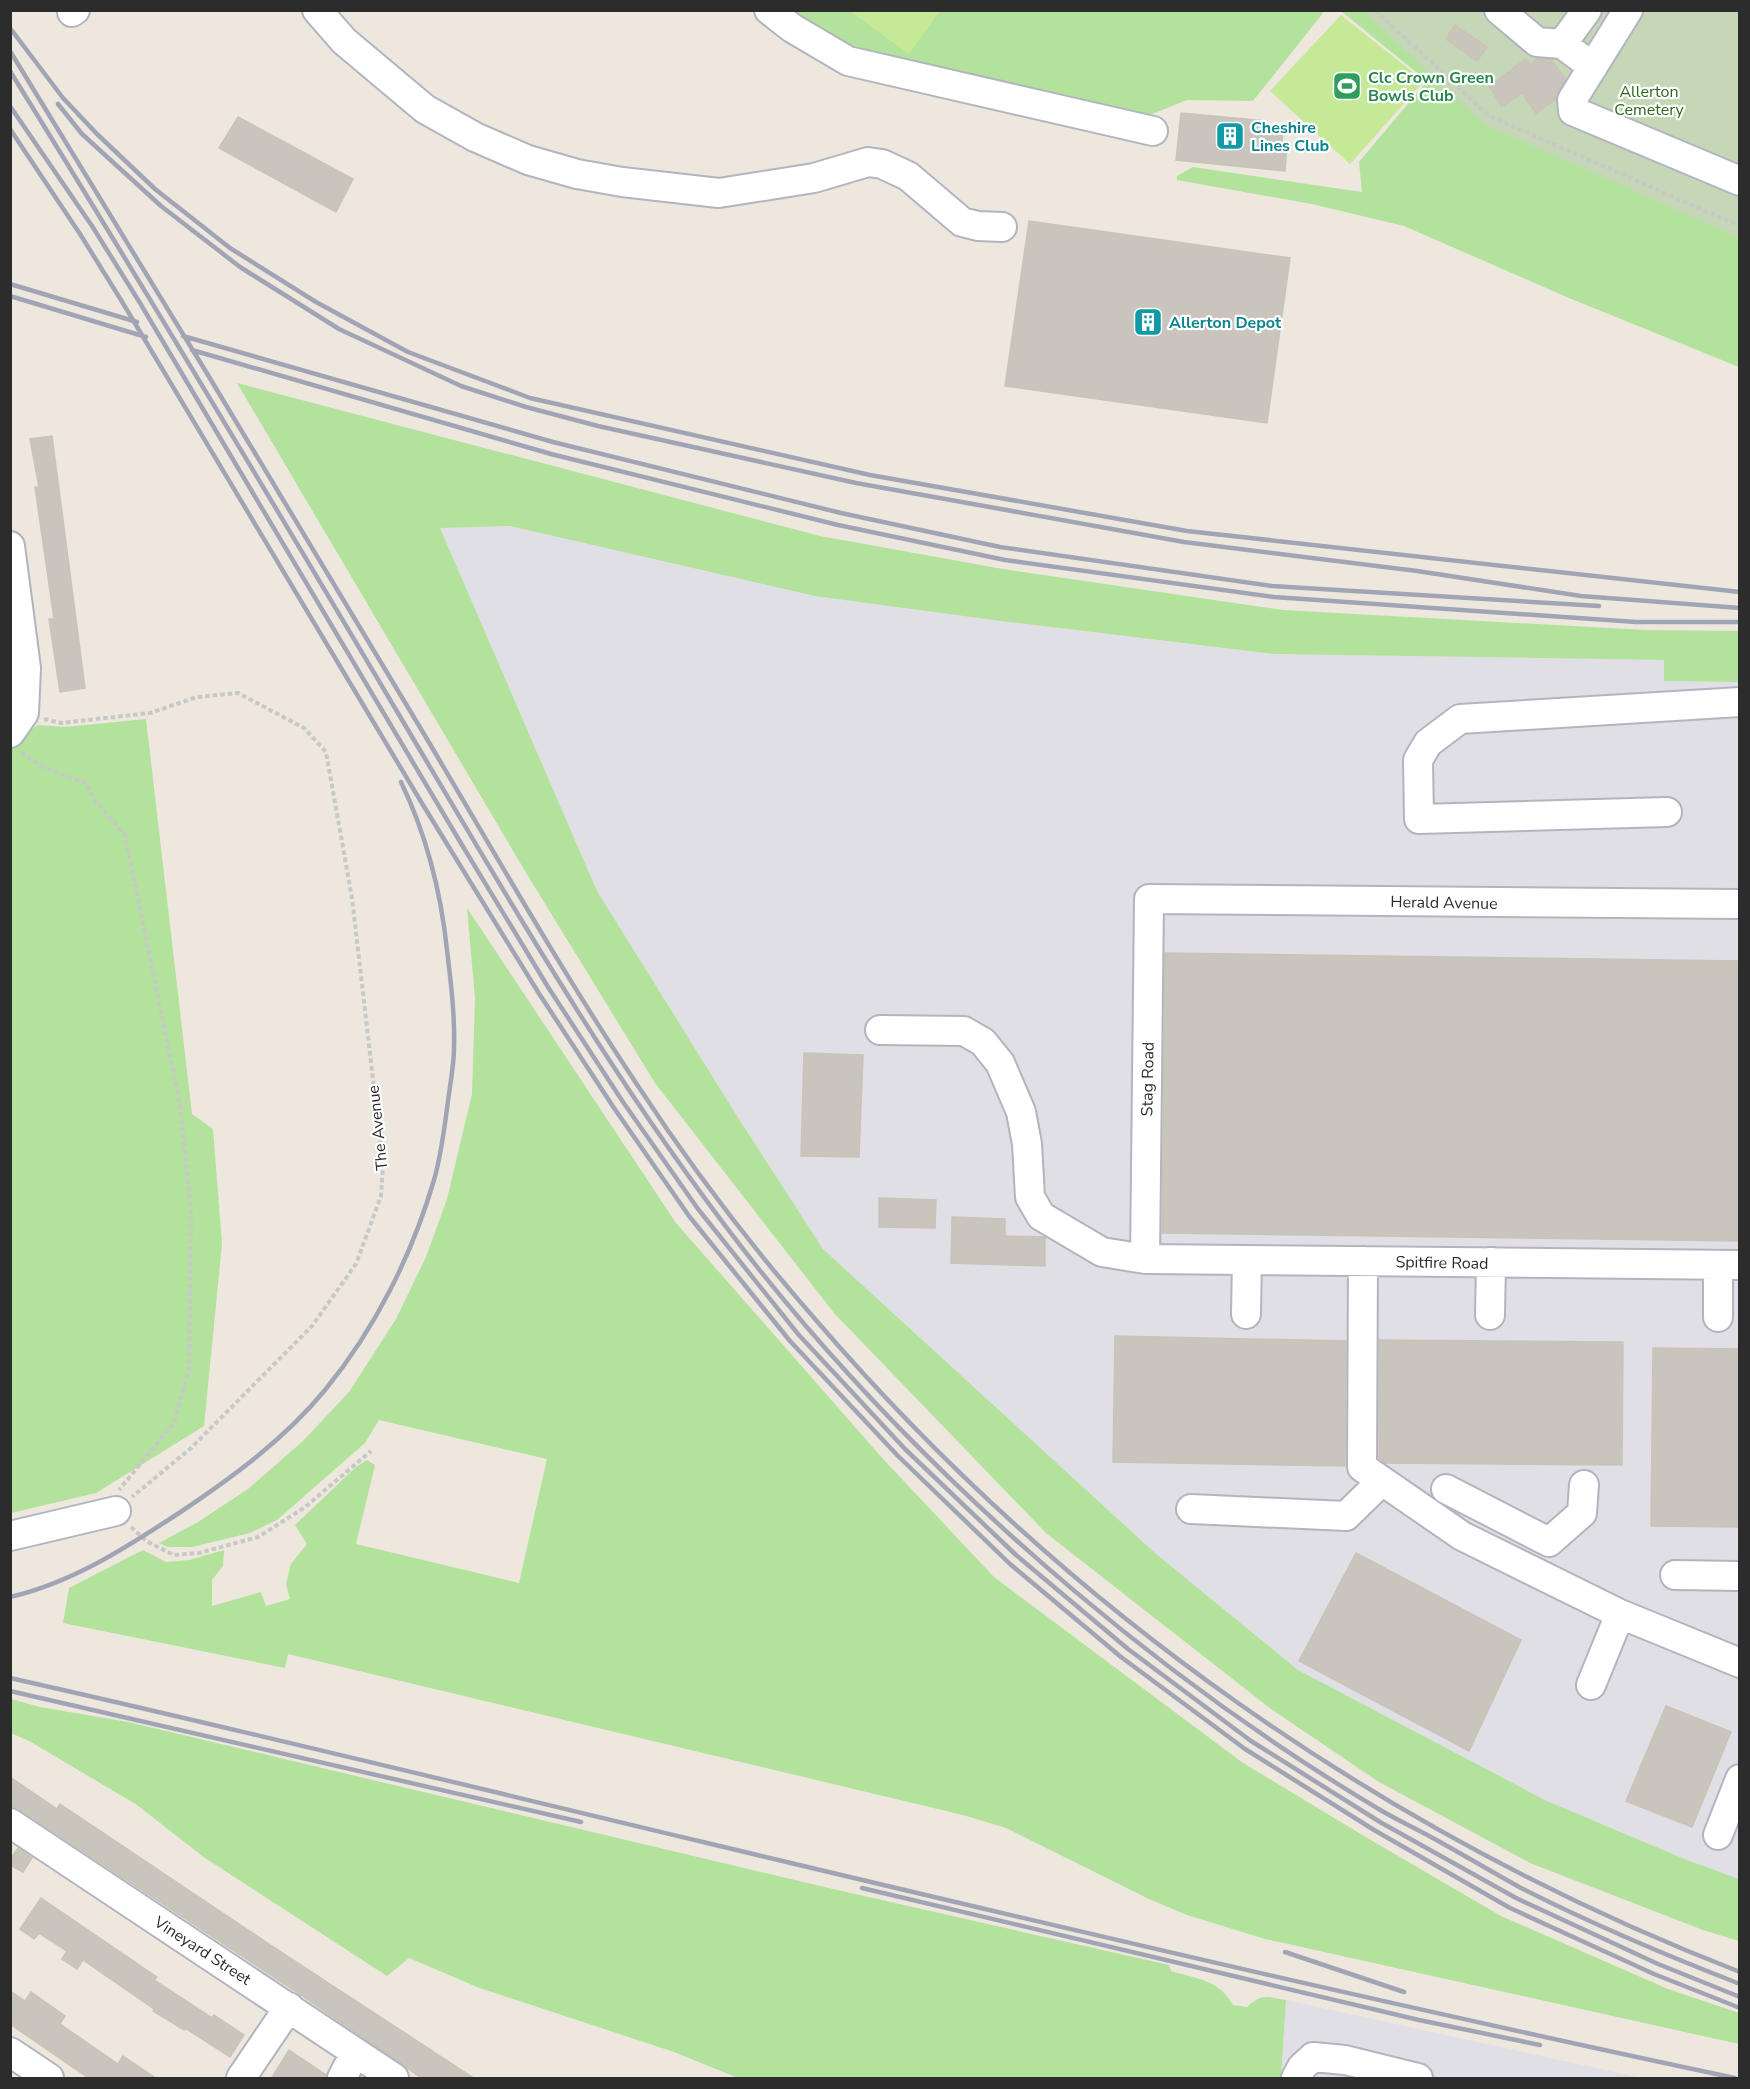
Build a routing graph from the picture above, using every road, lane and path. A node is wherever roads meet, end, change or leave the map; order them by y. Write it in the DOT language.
graph roads {
  1 [pos="317,10"];
  2 [pos="769,10"];
  3 [pos="1375,10"];
  4 [pos="1499,10"];
  5 [pos="1587,10"];
  6 [pos="1628,10"];
  7 [pos="1562,44"];
  8 [pos="1593,67"];
  9 [pos="1154,131"];
  10 [pos="1740,181"];
  11 [pos="1740,226"];
  12 [pos="1002,227"];
  13 [pos="10,546"];
  14 [pos="1740,702"];
  15 [pos="17,732"];
  16 [pos="1667,812"];
  17 [pos="1149,899"];
  18 [pos="1740,904"];
  19 [pos="880,1030"];
  20 [pos="1144,1258"];
  21 [pos="1247,1260"];
  22 [pos="1363,1261"];
  23 [pos="1491,1262"];
  24 [pos="1729,1265"];
  25 [pos="1246,1314"];
  26 [pos="1490,1315"];
  27 [pos="1718,1317"];
  28 [pos="371,1451"];
  29 [pos="1382,1481"];
  30 [pos="1584,1485"];
  31 [pos="1446,1489"];
  32 [pos="1191,1509"];
  33 [pos="107,1513"];
  34 [pos="1504,1518"];
  35 [pos="10,1536"];
  36 [pos="1489,1550"];
  37 [pos="1675,1575"];
  38 [pos="1740,1576"];
  39 [pos="1620,1614"];
  40 [pos="1740,1663"];
  41 [pos="1591,1685"];
  42 [pos="1740,1779"];
  43 [pos="10,1824"];
  44 [pos="1718,1835"];
  45 [pos="288,2007"];
  46 [pos="10,2052"];
  47 [pos="355,2053"];
  48 [pos="49,2079"];
  49 [pos="241,2079"];
  50 [pos="342,2079"];
  51 [pos="394,2079"];
  52 [pos="1296,2079"];
  53 [pos="1418,2079"];
  1 -- 12 [label="street"];
  2 -- 9 [label="street"];
  3 -- 11 [label="path"];
  4 -- 7 [label="street"];
  5 -- 7 [label="street"];
  6 -- 8 [label="street"];
  7 -- 8 [label="street"];
  8 -- 10 [label="street"];
  13 -- 15 [label="street"];
  14 -- 16 [label="street"];
  15 -- 33 [label="path"];
  15 -- 33 [label="path, The Avenue"];
  17 -- 18 [label="street, Herald Avenue"];
  17 -- 20 [label="street, Stag Road"];
  19 -- 20 [label="street, Spitfire Road"];
  20 -- 21 [label="street, Spitfire Road"];
  21 -- 22 [label="street, Spitfire Road"];
  21 -- 25 [label="street"];
  22 -- 23 [label="street, Spitfire Road"];
  22 -- 29 [label="street"];
  23 -- 24 [label="street, Spitfire Road"];
  23 -- 26 [label="street"];
  24 -- 27 [label="street"];
  28 -- 33 [label="path"];
  29 -- 32 [label="street"];
  29 -- 36 [label="street"];
  30 -- 34 [label="street"];
  31 -- 34 [label="street"];
  33 -- 35 [label="street"];
  34 -- 36 [label="street"];
  36 -- 39 [label="street"];
  37 -- 38 [label="street"];
  39 -- 40 [label="street"];
  39 -- 41 [label="street"];
  42 -- 44 [label="street"];
  43 -- 45 [label="street, Vineyard Street"];
  45 -- 47 [label="street, Vineyard Street"];
  45 -- 49 [label="street"];
  46 -- 48 [label="street"];
  47 -- 50 [label="street"];
  47 -- 51 [label="street, Vineyard Street"];
  52 -- 53 [label="street"];
}
